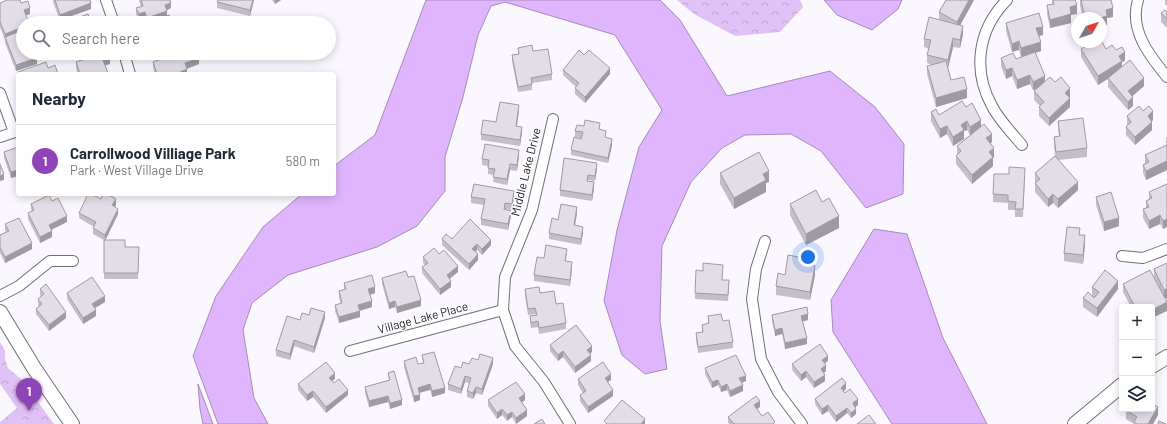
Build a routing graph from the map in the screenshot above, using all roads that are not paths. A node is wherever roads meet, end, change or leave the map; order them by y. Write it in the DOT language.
graph roads {
  1 [pos="106,0"];
  2 [pos="1007,0"];
  3 [pos="1138,0"];
  4 [pos="112,16"];
  5 [pos="126,60"];
  6 [pos="129,72"];
  7 [pos="1167,77"];
  8 [pos="0,93"];
  9 [pos="553,119"];
  10 [pos="16,132"];
  11 [pos="0,137"];
  12 [pos="1022,145"];
  13 [pos="765,241"];
  14 [pos="1167,249"];
  15 [pos="1122,256"];
  16 [pos="73,261"];
  17 [pos="0,296"];
  18 [pos="503,310"];
  19 [pos="0,312"];
  20 [pos="350,351"];
  21 [pos="1167,357"];
  22 [pos="1155,364"];
  23 [pos="1119,387"];
  24 [pos="1078,423"];
  25 [pos="72,424"];
  26 [pos="570,424"];
  27 [pos="802,424"];
  1 -- 4 [label="street"];
  2 -- 12 [label="street"];
  3 -- 7 [label="street"];
  5 -- 6 [label="street"];
  8 -- 10 [label="street"];
  9 -- 18 [label="street, Middle Lake Drive"];
  10 -- 11 [label="street"];
  13 -- 27 [label="street"];
  14 -- 15 [label="street"];
  16 -- 17 [label="street"];
  18 -- 20 [label="street, Village Lake Place"];
  18 -- 26 [label="street, Middle Lake Drive"];
  19 -- 25 [label="street"];
  21 -- 22 [label="street"];
  23 -- 24 [label="street"];
}
